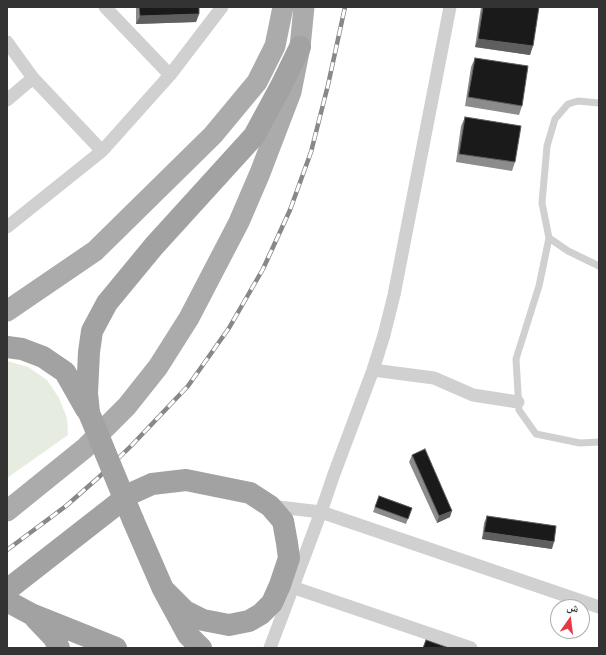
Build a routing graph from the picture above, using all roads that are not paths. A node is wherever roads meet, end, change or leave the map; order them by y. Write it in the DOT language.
graph roads {
  1 [pos="105,7"];
  2 [pos="222,7"];
  3 [pos="283,7"];
  4 [pos="304,7"];
  5 [pos="450,7"];
  6 [pos="7,42"];
  7 [pos="300,47"];
  8 [pos="170,75"];
  9 [pos="34,78"];
  10 [pos="7,100"];
  11 [pos="599,103"];
  12 [pos="102,151"];
  13 [pos="7,227"];
  14 [pos="549,238"];
  15 [pos="599,266"];
  16 [pos="7,310"];
  17 [pos="7,347"];
  18 [pos="373,370"];
  19 [pos="518,402"];
  20 [pos="89,413"];
  21 [pos="599,442"];
  22 [pos="270,506"];
  23 [pos="7,511"];
  24 [pos="321,512"];
  25 [pos="286,586"];
  26 [pos="163,589"];
  27 [pos="7,590"];
  28 [pos="7,601"];
  29 [pos="599,607"];
  30 [pos="31,614"];
  31 [pos="59,648"];
  32 [pos="116,648"];
  33 [pos="201,648"];
  34 [pos="270,648"];
  35 [pos="470,648"];
  1 -- 8 [label="street"];
  2 -- 8 [label="street"];
  3 -- 16 [label="main road"];
  4 -- 7 [label="main road"];
  5 -- 18 [label="street"];
  6 -- 9 [label="street"];
  7 -- 20 [label="highway"];
  7 -- 23 [label="main road"];
  8 -- 12 [label="street"];
  9 -- 10 [label="street"];
  9 -- 12 [label="street"];
  11 -- 14 [label="lane"];
  12 -- 13 [label="street"];
  14 -- 15 [label="lane"];
  14 -- 19 [label="lane"];
  17 -- 20 [label="highway"];
  18 -- 19 [label="street"];
  18 -- 24 [label="street"];
  19 -- 21 [label="lane"];
  20 -- 26 [label="highway, bridge"];
  22 -- 24 [label="street"];
  22 -- 25 [label="highway"];
  22 -- 27 [label="highway"];
  24 -- 25 [label="street"];
  24 -- 29 [label="street"];
  25 -- 26 [label="highway"];
  25 -- 34 [label="street"];
  25 -- 35 [label="street"];
  26 -- 33 [label="highway"];
  28 -- 30 [label="highway"];
  30 -- 31 [label="highway"];
  30 -- 32 [label="highway"];
}
